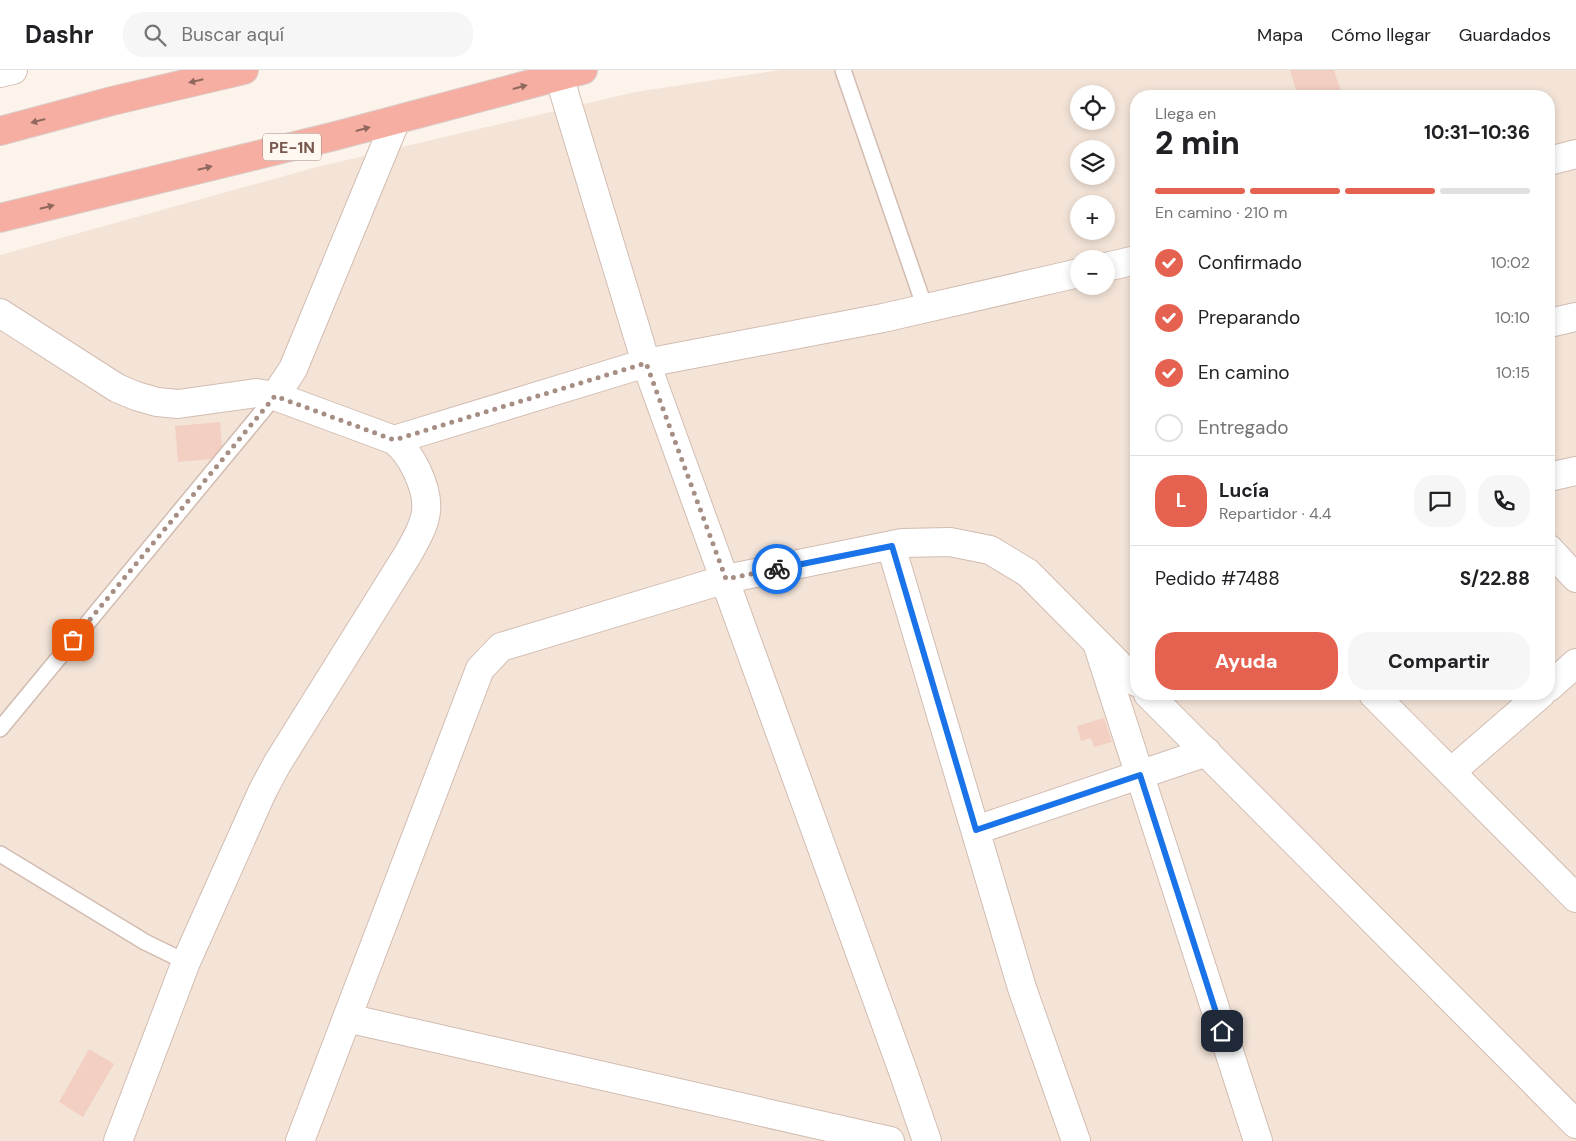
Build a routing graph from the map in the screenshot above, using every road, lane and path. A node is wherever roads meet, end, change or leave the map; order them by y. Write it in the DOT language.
graph roads {
  1 [pos="13,70"];
  2 [pos="244,70"];
  3 [pos="844,70"];
  4 [pos="0,73"];
  5 [pos="571,73"];
  6 [pos="396,120"];
  7 [pos="0,131"];
  8 [pos="1576,154"];
  9 [pos="1555,159"];
  10 [pos="0,218"];
  11 [pos="1130,261"];
  12 [pos="1115,265"];
  13 [pos="1070,275"];
  14 [pos="925,308"];
  15 [pos="0,313"];
  16 [pos="1576,317"];
  17 [pos="1555,322"];
  18 [pos="646,363"];
  19 [pos="275,396"];
  20 [pos="394,440"];
  21 [pos="1576,471"];
  22 [pos="1555,476"];
  23 [pos="892,546"];
  24 [pos="1555,555"];
  25 [pos="1576,578"];
  26 [pos="726,579"];
  27 [pos="1097,642"];
  28 [pos="1576,663"];
  29 [pos="1130,676"];
  30 [pos="1555,682"];
  31 [pos="1154,700"];
  32 [pos="1379,700"];
  33 [pos="1534,700"];
  34 [pos="0,729"];
  35 [pos="1207,752"];
  36 [pos="1451,772"];
  37 [pos="1140,775"];
  38 [pos="976,830"];
  39 [pos="0,854"];
  40 [pos="1571,882"];
  41 [pos="186,962"];
  42 [pos="347,1018"];
  43 [pos="1576,1124"];
  44 [pos="118,1141"];
  45 [pos="300,1141"];
  46 [pos="890,1141"];
  47 [pos="927,1141"];
  48 [pos="1076,1141"];
  49 [pos="1258,1141"];
  1 -- 4 [label="street"];
  2 -- 7 [label="highway, one-way"];
  3 -- 14 [label="lane"];
  6 -- 5 [label="highway, PE-1N, one-way"];
  5 -- 18 [label="street"];
  10 -- 6 [label="highway, PE-1N, one-way"];
  6 -- 19 [label="street"];
  8 -- 9 [label="street"];
  11 -- 12 [label="street"];
  13 -- 14 [label="street"];
  14 -- 18 [label="street"];
  15 -- 19 [label="street"];
  16 -- 17 [label="street"];
  18 -- 20 [label="street"];
  18 -- 26 [label="street"];
  19 -- 20 [label="street"];
  19 -- 34 [label="lane"];
  20 -- 41 [label="street"];
  21 -- 22 [label="street"];
  23 -- 26 [label="street"];
  23 -- 27 [label="street"];
  23 -- 38 [label="street"];
  24 -- 25 [label="street"];
  26 -- 42 [label="street"];
  26 -- 47 [label="street"];
  27 -- 29 [label="street"];
  27 -- 37 [label="street"];
  28 -- 30 [label="street"];
  31 -- 35 [label="street"];
  32 -- 36 [label="street"];
  33 -- 36 [label="street"];
  35 -- 37 [label="street"];
  35 -- 43 [label="street"];
  36 -- 40 [label="street"];
  37 -- 38 [label="street"];
  37 -- 49 [label="street"];
  38 -- 48 [label="street"];
  39 -- 41 [label="lane"];
  41 -- 44 [label="street"];
  42 -- 45 [label="street"];
  42 -- 46 [label="street"];
}
